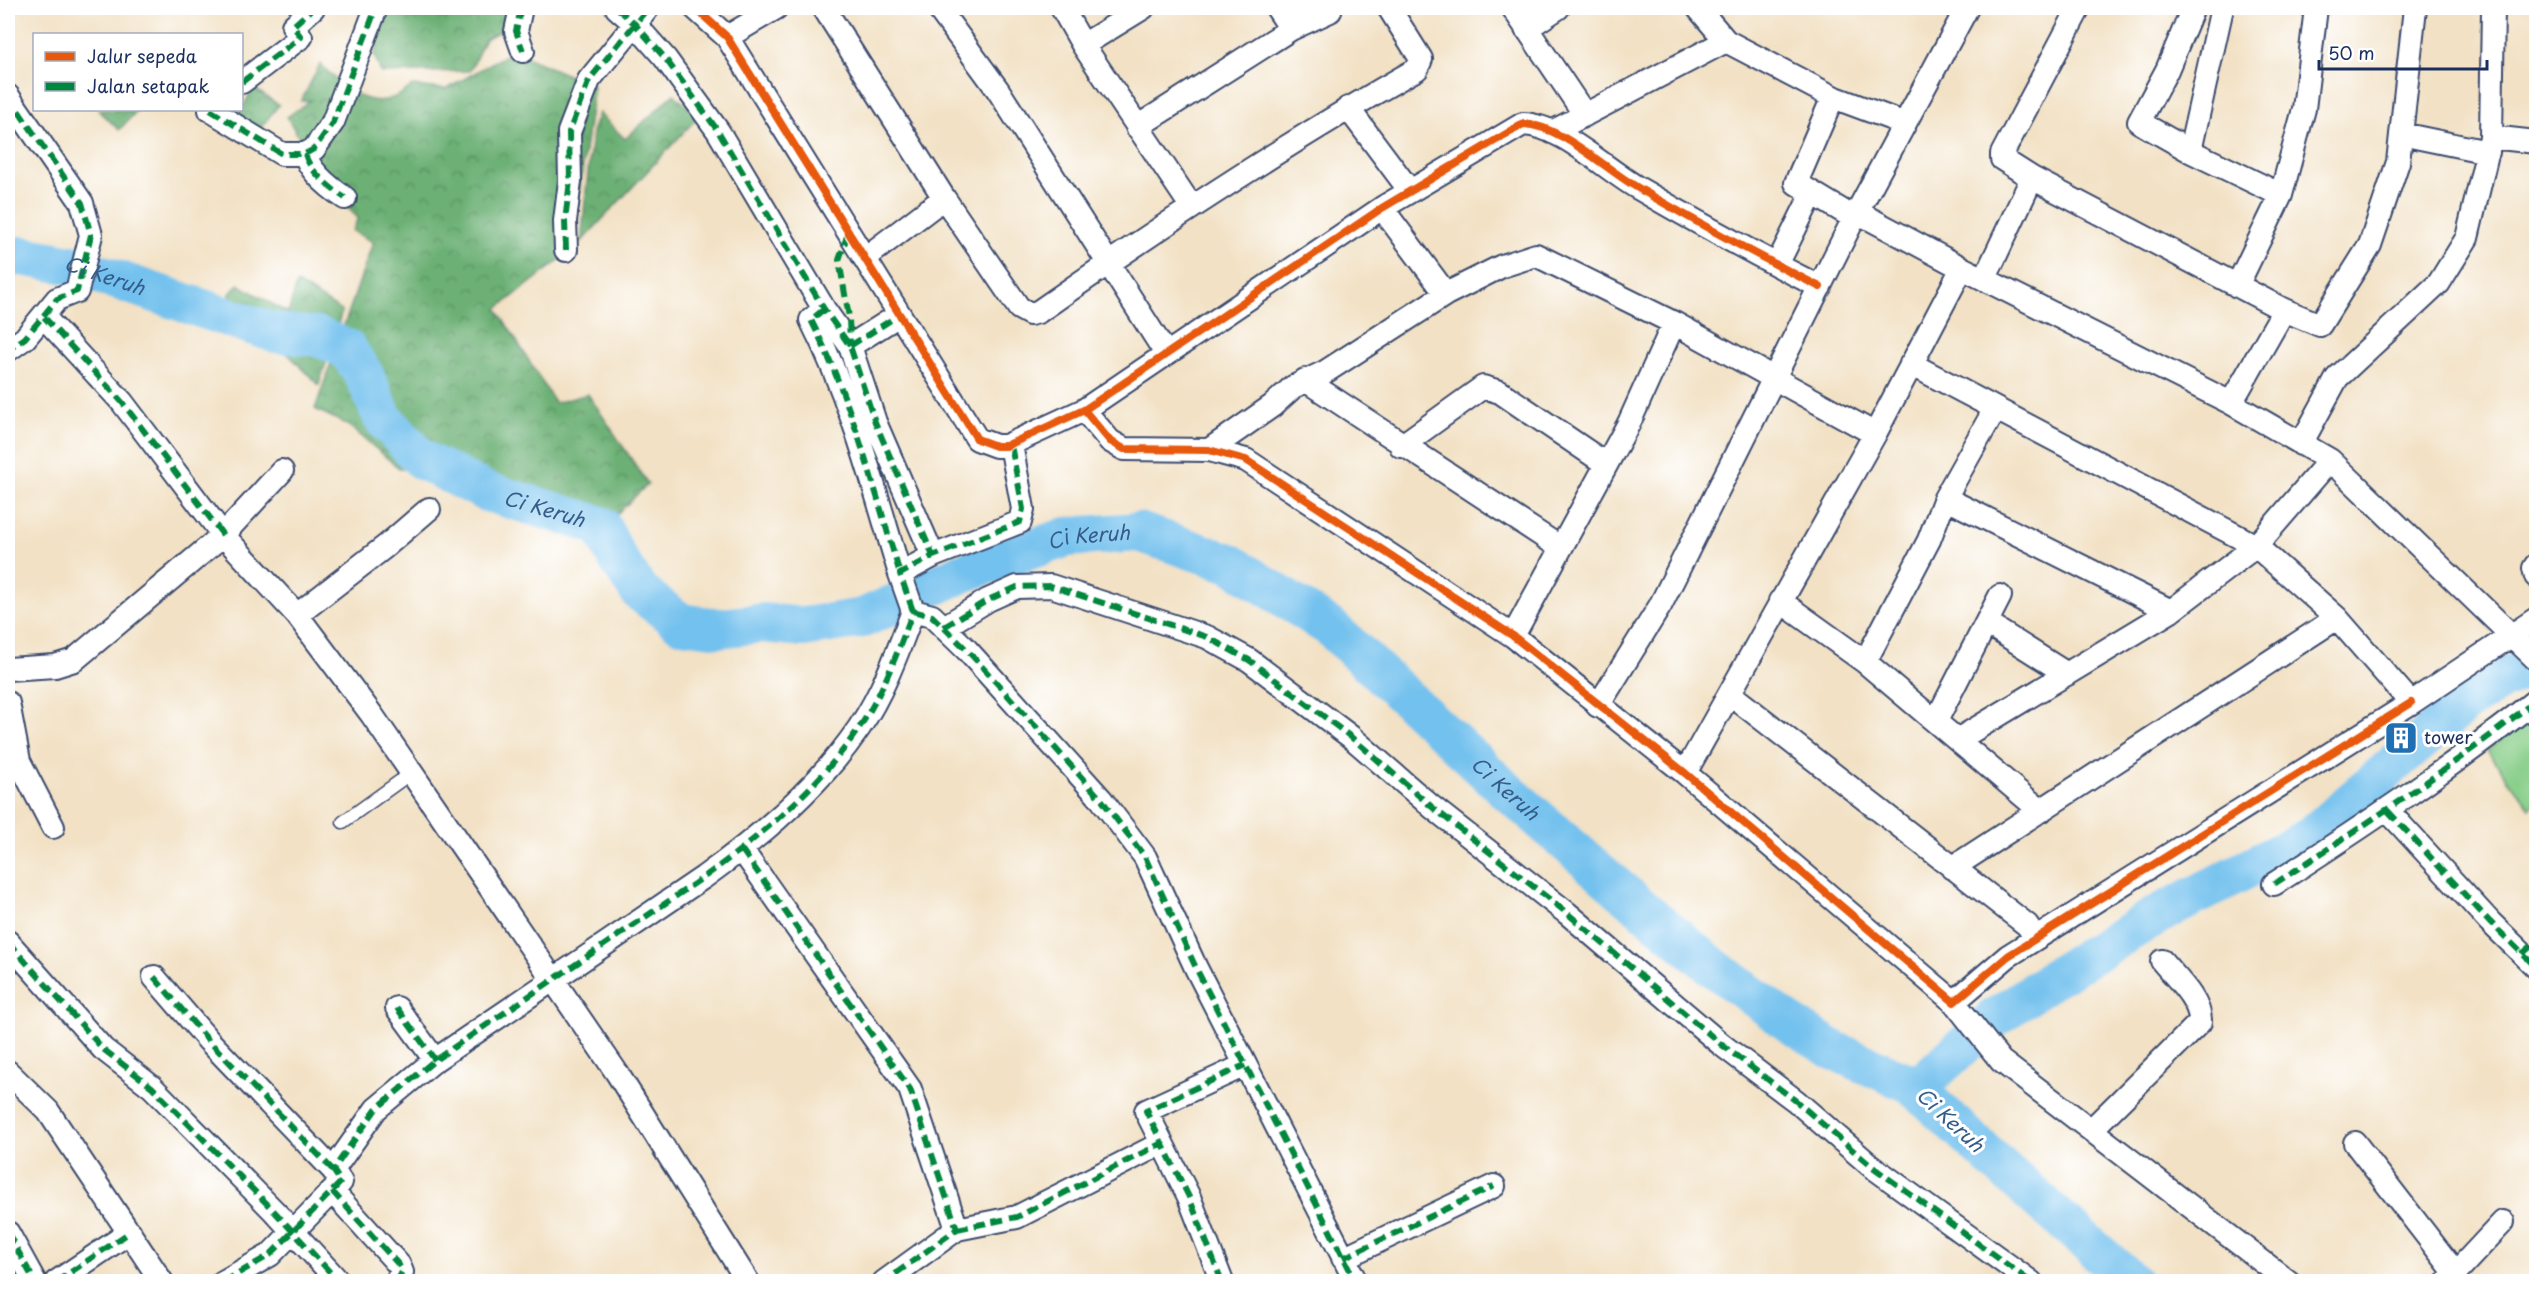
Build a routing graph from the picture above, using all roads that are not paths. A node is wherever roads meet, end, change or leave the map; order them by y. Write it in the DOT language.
graph roads {
  1 [pos="313,8"];
  2 [pos="376,8"];
  3 [pos="521,8"];
  4 [pos="617,8"];
  5 [pos="695,8"];
  6 [pos="776,8"];
  7 [pos="824,8"];
  8 [pos="938,8"];
  9 [pos="1062,8"];
  10 [pos="1143,8"];
  11 [pos="1277,8"];
  12 [pos="1328,8"];
  13 [pos="1389,8"];
  14 [pos="1513,8"];
  15 [pos="1558,8"];
  16 [pos="1698,8"];
  17 [pos="1967,8"];
  18 [pos="2079,8"];
  19 [pos="2193,8"];
  20 [pos="2222,8"];
  21 [pos="2316,8"];
  22 [pos="2415,8"];
  23 [pos="2493,8"];
  24 [pos="632,26"];
  25 [pos="1291,29"];
  26 [pos="1526,29"];
  27 [pos="727,37"];
  28 [pos="1726,41"];
  29 [pos="1083,45"];
  30 [pos="523,51"];
  31 [pos="243,81"];
  32 [pos="8,96"];
  33 [pos="1833,97"];
  34 [pos="1348,108"];
  35 [pos="212,111"];
  36 [pos="1586,115"];
  37 [pos="1903,123"];
  38 [pos="1137,127"];
  39 [pos="1552,132"];
  40 [pos="2401,135"];
  41 [pos="2536,142"];
  42 [pos="2489,144"];
  43 [pos="2190,151"];
  44 [pos="305,154"];
  45 [pos="2032,178"];
  46 [pos="1410,191"];
  47 [pos="1812,194"];
  48 [pos="2281,195"];
  49 [pos="345,198"];
  50 [pos="944,198"];
  51 [pos="1191,206"];
  52 [pos="1382,208"];
  53 [pos="1855,215"];
  54 [pos="566,250"];
  55 [pos="865,258"];
  56 [pos="1108,264"];
  57 [pos="1777,265"];
  58 [pos="1962,268"];
  59 [pos="1984,278"];
  60 [pos="2237,286"];
  61 [pos="1820,287"];
  62 [pos="1446,294"];
  63 [pos="2284,310"];
  64 [pos="820,313"];
  65 [pos="899,315"];
  66 [pos="44,317"];
  67 [pos="1674,323"];
  68 [pos="850,346"];
  69 [pos="8,350"];
  70 [pos="1166,352"];
  71 [pos="1911,364"];
  72 [pos="1776,378"];
  73 [pos="1305,380"];
  74 [pos="2231,403"];
  75 [pos="1995,409"];
  76 [pos="1084,410"];
  77 [pos="1875,434"];
  78 [pos="2301,444"];
  79 [pos="1011,445"];
  80 [pos="1401,446"];
  81 [pos="1209,450"];
  82 [pos="2330,460"];
  83 [pos="1606,464"];
  84 [pos="282,471"];
  85 [pos="1945,498"];
  86 [pos="429,509"];
  87 [pos="223,535"];
  88 [pos="2256,546"];
  89 [pos="1561,548"];
  90 [pos="933,556"];
  91 [pos="2536,565"];
  92 [pos="2536,576"];
  93 [pos="900,577"];
  94 [pos="2000,596"];
  95 [pos="1780,601"];
  96 [pos="912,608"];
  97 [pos="2171,611"];
  98 [pos="297,615"];
  99 [pos="2337,618"];
  100 [pos="2536,619"];
  101 [pos="1988,624"];
  102 [pos="944,627"];
  103 [pos="1513,636"];
  104 [pos="2525,647"];
  105 [pos="1865,662"];
  106 [pos="8,669"];
  107 [pos="2067,674"];
  108 [pos="1730,694"];
  109 [pos="2536,700"];
  110 [pos="8,703"];
  111 [pos="2411,703"];
  112 [pos="1598,706"];
  113 [pos="1936,721"];
  114 [pos="1959,739"];
  115 [pos="411,773"];
  116 [pos="1685,773"];
  117 [pos="2041,811"];
  118 [pos="2388,811"];
  119 [pos="343,822"];
  120 [pos="53,827"];
  121 [pos="746,857"];
  122 [pos="1952,868"];
  123 [pos="2274,884"];
  124 [pos="2036,938"];
  125 [pos="8,942"];
  126 [pos="2532,954"];
  127 [pos="2162,961"];
  128 [pos="154,977"];
  129 [pos="554,978"];
  130 [pos="397,1008"];
  131 [pos="1961,1009"];
  132 [pos="435,1060"];
  133 [pos="1245,1065"];
  134 [pos="8,1072"];
  135 [pos="2092,1129"];
  136 [pos="2355,1143"];
  137 [pos="1160,1144"];
  138 [pos="332,1180"];
  139 [pos="1494,1186"];
  140 [pos="2503,1221"];
  141 [pos="957,1229"];
  142 [pos="130,1232"];
  143 [pos="294,1232"];
  144 [pos="8,1233"];
  145 [pos="1343,1258"];
  146 [pos="2450,1276"];
  147 [pos="35,1281"];
  148 [pos="56,1281"];
  149 [pos="162,1281"];
  150 [pos="223,1281"];
  151 [pos="339,1281"];
  152 [pos="396,1281"];
  153 [pos="748,1281"];
  154 [pos="884,1281"];
  155 [pos="1222,1281"];
  156 [pos="1356,1281"];
  157 [pos="2031,1281"];
  158 [pos="2289,1281"];
  1 -- 31 [label="street"];
  2 -- 44 [label="street"];
  3 -- 30 [label="street"];
  4 -- 24 [label="street"];
  5 -- 27 [label="street"];
  6 -- 27 [label="street"];
  7 -- 50 [label="street"];
  8 -- 56 [label="street"];
  9 -- 29 [label="street"];
  10 -- 29 [label="street"];
  11 -- 25 [label="street"];
  12 -- 25 [label="street"];
  13 -- 34 [label="street"];
  14 -- 26 [label="street"];
  15 -- 26 [label="street"];
  16 -- 28 [label="street"];
  17 -- 37 [label="street"];
  18 -- 45 [label="street"];
  19 -- 43 [label="street"];
  20 -- 43 [label="street"];
  21 -- 48 [label="street"];
  22 -- 40 [label="street"];
  23 -- 42 [label="street"];
  24 -- 54 [label="street"];
  24 -- 64 [label="street"];
  25 -- 38 [label="street"];
  26 -- 36 [label="street"];
  27 -- 55 [label="street"];
  28 -- 33 [label="street"];
  28 -- 36 [label="street"];
  29 -- 38 [label="street"];
  32 -- 66 [label="street"];
  33 -- 37 [label="street"];
  33 -- 47 [label="street"];
  34 -- 46 [label="street"];
  34 -- 51 [label="street"];
  35 -- 44 [label="street"];
  36 -- 39 [label="street"];
  37 -- 53 [label="street"];
  38 -- 51 [label="street"];
  39 -- 46 [label="street"];
  39 -- 57 [label="street"];
  40 -- 42 [label="street"];
  40 -- 63 [label="street"];
  41 -- 42 [label="street"];
  42 -- 78 [label="street"];
  43 -- 48 [label="street"];
  44 -- 49 [label="street"];
  45 -- 59 [label="street"];
  45 -- 60 [label="street"];
  46 -- 52 [label="street"];
  47 -- 53 [label="street"];
  47 -- 57 [label="street"];
  48 -- 60 [label="street"];
  50 -- 55 [label="street"];
  50 -- 56 [label="street"];
  51 -- 56 [label="street"];
  52 -- 62 [label="street"];
  52 -- 70 [label="street"];
  53 -- 58 [label="street"];
  53 -- 61 [label="street"];
  55 -- 65 [label="street"];
  56 -- 70 [label="street"];
  57 -- 61 [label="street"];
  58 -- 59 [label="street"];
  58 -- 71 [label="street"];
  59 -- 74 [label="street"];
  60 -- 63 [label="street"];
  61 -- 72 [label="street"];
  62 -- 67 [label="street"];
  62 -- 73 [label="street"];
  63 -- 74 [label="street"];
  64 -- 68 [label="street"];
  64 -- 93 [label="street"];
  65 -- 68 [label="street"];
  65 -- 79 [label="street"];
  66 -- 69 [label="street"];
  66 -- 87 [label="street"];
  67 -- 72 [label="street"];
  67 -- 83 [label="street"];
  68 -- 90 [label="street"];
  70 -- 76 [label="street"];
  71 -- 75 [label="street"];
  71 -- 77 [label="street"];
  72 -- 77 [label="street"];
  72 -- 112 [label="street"];
  73 -- 80 [label="street"];
  73 -- 81 [label="street"];
  74 -- 78 [label="street"];
  75 -- 85 [label="street"];
  75 -- 88 [label="street"];
  76 -- 79 [label="street"];
  76 -- 81 [label="street"];
  77 -- 95 [label="street"];
  78 -- 82 [label="street"];
  79 -- 90 [label="street"];
  80 -- 83 [label="street"];
  80 -- 89 [label="street"];
  81 -- 103 [label="street"];
  82 -- 88 [label="street"];
  82 -- 104 [label="street"];
  83 -- 89 [label="street"];
  84 -- 87 [label="street"];
  85 -- 97 [label="street"];
  85 -- 105 [label="street"];
  86 -- 98 [label="street"];
  87 -- 98 [label="street"];
  87 -- 106 [label="street"];
  88 -- 97 [label="street"];
  88 -- 99 [label="street"];
  89 -- 103 [label="street"];
  90 -- 93 [label="street"];
  91 -- 92 [label="street"];
  93 -- 96 [label="street"];
  94 -- 101 [label="street"];
  95 -- 105 [label="street"];
  95 -- 108 [label="street"];
  96 -- 102 [label="street"];
  96 -- 121 [label="street"];
  97 -- 107 [label="street"];
  98 -- 115 [label="street"];
  99 -- 111 [label="street"];
  99 -- 117 [label="street"];
  100 -- 104 [label="street"];
  101 -- 107 [label="street"];
  101 -- 113 [label="street"];
  102 -- 133 [label="street"];
  102 -- 157 [label="street"];
  103 -- 112 [label="street"];
  104 -- 111 [label="street"];
  105 -- 113 [label="street"];
  107 -- 114 [label="street"];
  108 -- 116 [label="street"];
  108 -- 122 [label="street"];
  109 -- 118 [label="street"];
  110 -- 120 [label="street"];
  111 -- 124 [label="street"];
  112 -- 116 [label="street"];
  113 -- 114 [label="street"];
  114 -- 117 [label="street"];
  115 -- 119 [label="lane"];
  115 -- 129 [label="street"];
  116 -- 131 [label="street"];
  117 -- 122 [label="street"];
  118 -- 123 [label="street"];
  118 -- 126 [label="street"];
  121 -- 129 [label="street"];
  121 -- 141 [label="street"];
  122 -- 124 [label="street"];
  124 -- 131 [label="street"];
  125 -- 143 [label="street"];
  127 -- 135 [label="street"];
  128 -- 138 [label="street"];
  129 -- 132 [label="street"];
  129 -- 153 [label="street"];
  130 -- 132 [label="street"];
  131 -- 135 [label="street"];
  132 -- 138 [label="street"];
  133 -- 137 [label="street"];
  133 -- 145 [label="street"];
  134 -- 142 [label="street"];
  135 -- 158 [label="street"];
  136 -- 146 [label="street"];
  137 -- 141 [label="street"];
  137 -- 155 [label="street"];
  138 -- 143 [label="street"];
  138 -- 152 [label="street"];
  139 -- 145 [label="street"];
  140 -- 146 [label="street"];
  141 -- 154 [label="street"];
  142 -- 148 [label="street"];
  142 -- 149 [label="street"];
  143 -- 150 [label="street"];
  143 -- 151 [label="street"];
  144 -- 147 [label="street"];
  145 -- 156 [label="street"];
}
